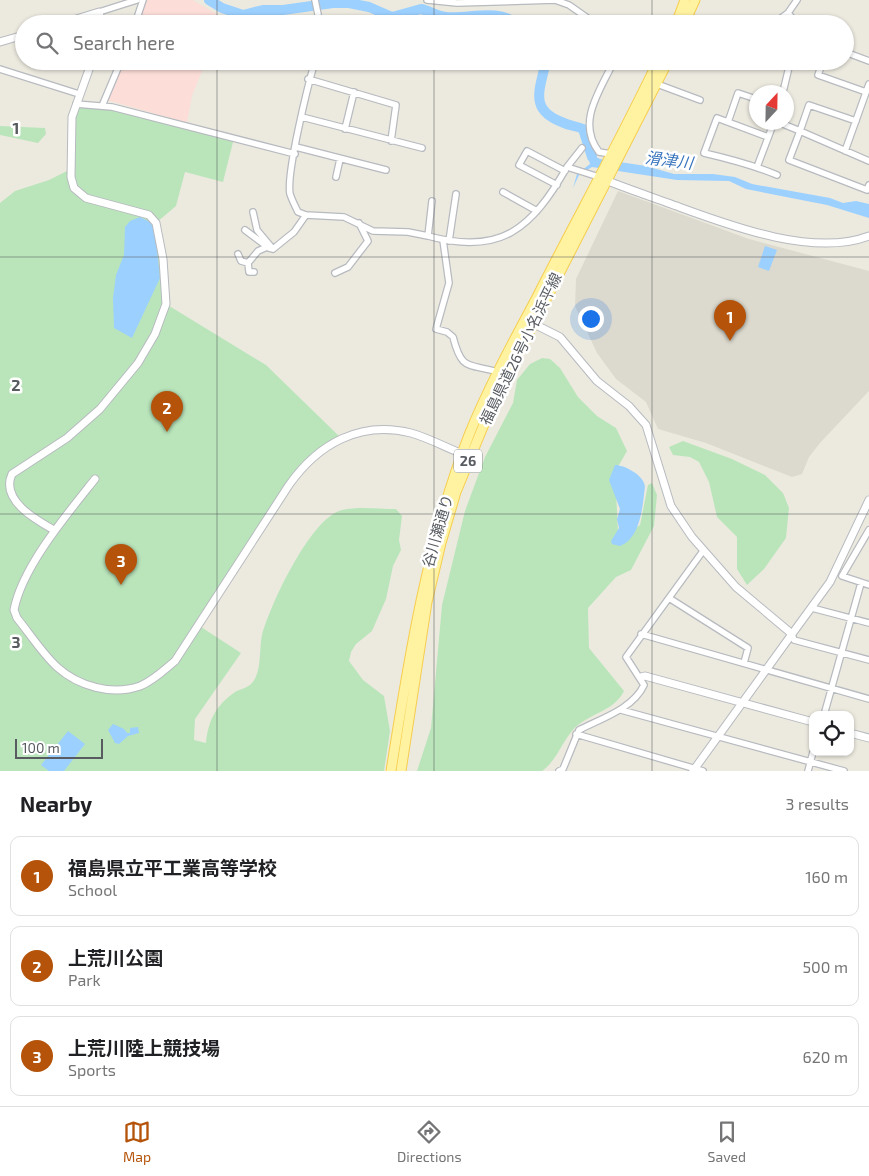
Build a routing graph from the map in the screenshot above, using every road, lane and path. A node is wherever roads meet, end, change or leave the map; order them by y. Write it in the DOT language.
graph roads {
  1 [pos="137,0"];
  2 [pos="143,0"];
  3 [pos="315,0"];
  4 [pos="427,0"];
  5 [pos="529,0"];
  6 [pos="685,0"];
  7 [pos="695,0"];
  8 [pos="797,0"];
  9 [pos="458,2"];
  10 [pos="99,12"];
  11 [pos="788,13"];
  12 [pos="89,15"];
  13 [pos="100,15"];
  14 [pos="138,15"];
  15 [pos="319,15"];
  16 [pos="583,15"];
  17 [pos="679,15"];
  18 [pos="688,15"];
  19 [pos="785,15"];
  20 [pos="15,38"];
  21 [pos="0,42"];
  22 [pos="854,55"];
  23 [pos="869,61"];
  24 [pos="0,69"];
  25 [pos="88,70"];
  26 [pos="117,70"];
  27 [pos="311,70"];
  28 [pos="610,70"];
  29 [pos="654,70"];
  30 [pos="664,70"];
  31 [pos="788,70"];
  32 [pos="820,70"];
  33 [pos="308,79"];
  34 [pos="658,84"];
  35 [pos="869,84"];
  36 [pos="785,85"];
  37 [pos="354,92"];
  38 [pos="866,92"];
  39 [pos="79,94"];
  40 [pos="749,97"];
  41 [pos="700,100"];
  42 [pos="76,104"];
  43 [pos="102,106"];
  44 [pos="302,117"];
  45 [pos="856,121"];
  46 [pos="728,122"];
  47 [pos="345,129"];
  48 [pos="794,129"];
  49 [pos="771,130"];
  50 [pos="800,131"];
  51 [pos="768,137"];
  52 [pos="391,141"];
  53 [pos="296,147"];
  54 [pos="422,148"];
  55 [pos="582,148"];
  56 [pos="845,151"];
  57 [pos="295,154"];
  58 [pos="612,157"];
  59 [pos="340,159"];
  60 [pos="869,162"];
  61 [pos="758,167"];
  62 [pos="566,168"];
  63 [pos="386,170"];
  64 [pos="777,175"];
  65 [pos="603,176"];
  66 [pos="336,177"];
  67 [pos="557,185"];
  68 [pos="869,185"];
  69 [pos="503,192"];
  70 [pos="456,194"];
  71 [pos="432,200"];
  72 [pos="253,212"];
  73 [pos="537,212"];
  74 [pos="306,215"];
  75 [pos="358,222"];
  76 [pos="245,230"];
  77 [pos="428,236"];
  78 [pos="869,236"];
  79 [pos="446,241"];
  80 [pos="270,248"];
  81 [pos="238,254"];
  82 [pos="248,263"];
  83 [pos="254,272"];
  84 [pos="335,272"];
  85 [pos="529,322"];
  86 [pos="498,372"];
  87 [pos="466,455"];
  88 [pos="96,479"];
  89 [pos="869,500"];
  90 [pos="54,530"];
  91 [pos="869,530"];
  92 [pos="704,551"];
  93 [pos="861,583"];
  94 [pos="869,585"];
  95 [pos="669,598"];
  96 [pos="812,608"];
  97 [pos="851,618"];
  98 [pos="869,623"];
  99 [pos="641,634"];
  100 [pos="792,634"];
  101 [pos="841,653"];
  102 [pos="869,660"];
  103 [pos="744,663"];
  104 [pos="765,671"];
  105 [pos="640,677"];
  106 [pos="832,687"];
  107 [pos="869,699"];
  108 [pos="741,704"];
  109 [pos="621,710"];
  110 [pos="825,711"];
  111 [pos="809,721"];
  112 [pos="576,734"];
  113 [pos="854,734"];
  114 [pos="717,737"];
  115 [pos="869,738"];
  116 [pos="812,756"];
  117 [pos="810,762"];
  118 [pos="561,770"];
  119 [pos="693,770"];
  120 [pos="391,771"];
  121 [pos="402,771"];
  122 [pos="570,771"];
  123 [pos="703,771"];
  124 [pos="808,771"];
  125 [pos="844,771"];
  1 -- 10 [label="street"];
  2 -- 14 [label="street"];
  3 -- 15 [label="street"];
  4 -- 9 [label="street"];
  5 -- 9 [label="street"];
  5 -- 16 [label="street"];
  6 -- 17 [label="main road"];
  7 -- 18 [label="main road"];
  8 -- 11 [label="street"];
  10 -- 12 [label="street"];
  10 -- 13 [label="street"];
  11 -- 19 [label="street"];
  20 -- 21 [label="street"];
  22 -- 23 [label="street"];
  24 -- 39 [label="street"];
  25 -- 39 [label="street"];
  26 -- 43 [label="street"];
  27 -- 33 [label="street"];
  28 -- 58 [label="street"];
  29 -- 58 [label="main road, 26"];
  30 -- 34 [label="main road, 福島県道26号小名浜平線 / 26"];
  31 -- 36 [label="street"];
  32 -- 38 [label="street"];
  33 -- 37 [label="street"];
  33 -- 44 [label="street"];
  34 -- 41 [label="street"];
  34 -- 58 [label="main road, 福島県道26号小名浜平線 / 26"];
  35 -- 38 [label="street"];
  37 -- 47 [label="street"];
  37 -- 52 [label="street"];
  38 -- 45 [label="street"];
  39 -- 42 [label="street"];
  40 -- 46 [label="street"];
  42 -- 43 [label="street"];
  42 -- 90 [label="street"];
  43 -- 57 [label="street"];
  44 -- 47 [label="street"];
  44 -- 53 [label="street"];
  45 -- 50 [label="street"];
  45 -- 56 [label="street"];
  46 -- 51 [label="street"];
  46 -- 61 [label="street"];
  47 -- 52 [label="street"];
  48 -- 50 [label="street"];
  49 -- 51 [label="street"];
  50 -- 56 [label="street"];
  50 -- 68 [label="street"];
  51 -- 61 [label="street"];
  52 -- 54 [label="street"];
  53 -- 57 [label="street"];
  53 -- 59 [label="street"];
  55 -- 62 [label="street"];
  56 -- 60 [label="street"];
  57 -- 74 [label="street"];
  58 -- 65 [label="main road, 福島県道26号小名浜平線 / 26"];
  59 -- 63 [label="street"];
  59 -- 66 [label="street"];
  61 -- 64 [label="street"];
  62 -- 65 [label="street"];
  62 -- 67 [label="street"];
  62 -- 67 [label="street"];
  65 -- 78 [label="street"];
  65 -- 85 [label="main road, 福島県道26号小名浜平線 / 26"];
  67 -- 73 [label="street"];
  69 -- 73 [label="street"];
  70 -- 79 [label="street"];
  71 -- 77 [label="street"];
  72 -- 80 [label="street"];
  73 -- 79 [label="street"];
  74 -- 75 [label="street"];
  74 -- 80 [label="street"];
  75 -- 77 [label="street"];
  75 -- 84 [label="street"];
  76 -- 80 [label="street"];
  77 -- 79 [label="street"];
  79 -- 86 [label="street"];
  80 -- 82 [label="street"];
  81 -- 82 [label="street"];
  82 -- 83 [label="street"];
  85 -- 86 [label="main road, 谷川瀬通り / 26"];
  85 -- 87 [label="main road, 福島県道26号小名浜平線 / 26"];
  85 -- 92 [label="street"];
  86 -- 87 [label="main road, 谷川瀬通り / 26"];
  87 -- 90 [label="street"];
  87 -- 120 [label="main road, 谷川瀬通り / 26"];
  87 -- 121 [label="main road, 福島県道26号小名浜平線 / 26"];
  88 -- 90 [label="street"];
  89 -- 96 [label="street"];
  91 -- 93 [label="street"];
  92 -- 95 [label="street"];
  92 -- 100 [label="street"];
  93 -- 94 [label="street"];
  93 -- 97 [label="street"];
  95 -- 99 [label="street"];
  95 -- 103 [label="street"];
  96 -- 97 [label="street"];
  96 -- 100 [label="street"];
  97 -- 98 [label="street"];
  97 -- 101 [label="street"];
  99 -- 103 [label="street"];
  99 -- 105 [label="street"];
  100 -- 101 [label="street"];
  100 -- 104 [label="street"];
  101 -- 102 [label="street"];
  101 -- 106 [label="street"];
  103 -- 104 [label="street"];
  104 -- 106 [label="street"];
  104 -- 108 [label="street"];
  105 -- 108 [label="street"];
  105 -- 109 [label="street"];
  106 -- 107 [label="street"];
  106 -- 110 [label="street"];
  108 -- 111 [label="street"];
  108 -- 114 [label="street"];
  109 -- 112 [label="street"];
  109 -- 114 [label="street"];
  112 -- 118 [label="street"];
  112 -- 119 [label="street"];
  113 -- 115 [label="street"];
  114 -- 117 [label="street"];
  114 -- 119 [label="street"];
  116 -- 117 [label="street"];
  117 -- 124 [label="street"];
  117 -- 125 [label="street"];
  118 -- 122 [label="street"];
  119 -- 123 [label="street"];
}
